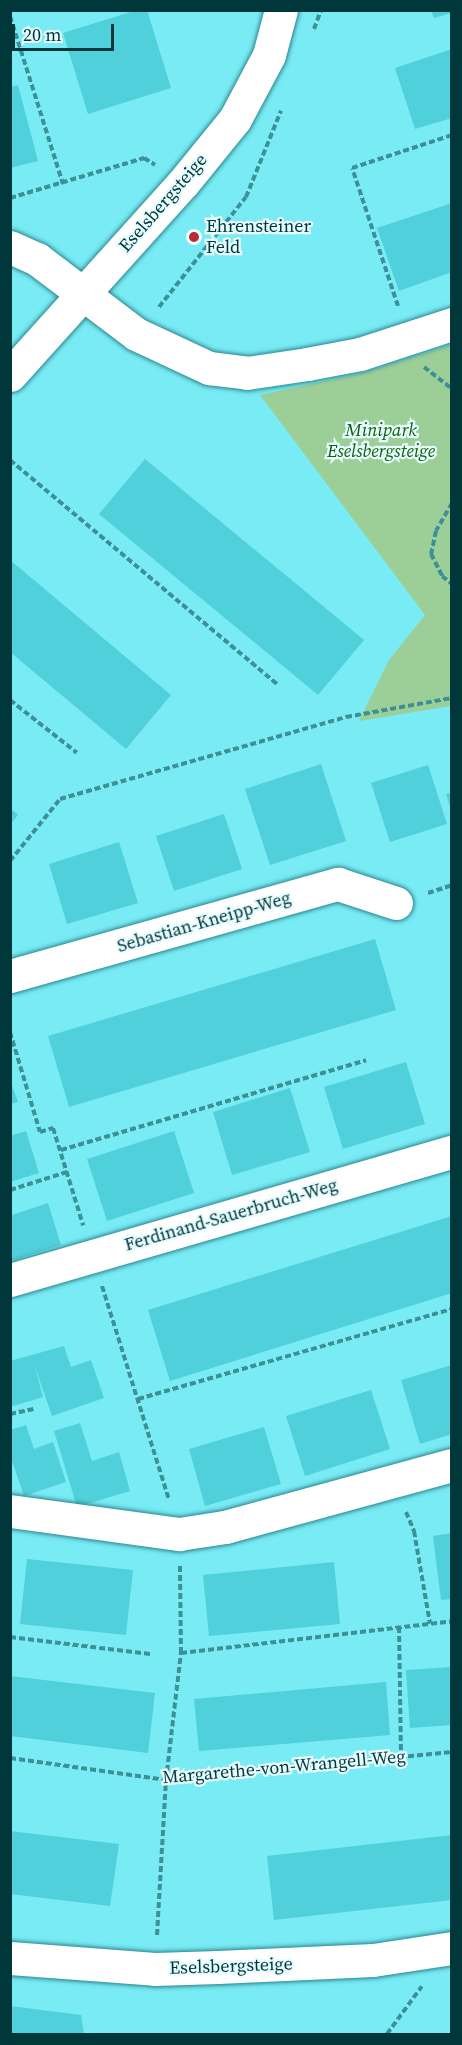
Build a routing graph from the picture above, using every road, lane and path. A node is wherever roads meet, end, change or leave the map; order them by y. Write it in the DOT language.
graph roads {
  1 [pos="281,10"];
  2 [pos="321,10"];
  3 [pos="10,16"];
  4 [pos="312,33"];
  5 [pos="286,98"];
  6 [pos="452,135"];
  7 [pos="144,158"];
  8 [pos="63,184"];
  9 [pos="10,198"];
  10 [pos="10,247"];
  11 [pos="82,295"];
  12 [pos="452,324"];
  13 [pos="135,334"];
  14 [pos="409,340"];
  15 [pos="10,375"];
  16 [pos="10,460"];
  17 [pos="452,503"];
  18 [pos="452,584"];
  19 [pos="278,685"];
  20 [pos="452,698"];
  21 [pos="10,700"];
  22 [pos="77,753"];
  23 [pos="10,861"];
  24 [pos="396,903"];
  25 [pos="10,976"];
  26 [pos="10,1032"];
  27 [pos="366,1060"];
  28 [pos="61,1150"];
  29 [pos="452,1152"];
  30 [pos="67,1172"];
  31 [pos="10,1190"];
  32 [pos="92,1256"];
  33 [pos="10,1280"];
  34 [pos="452,1309"];
  35 [pos="138,1399"];
  36 [pos="33,1409"];
  37 [pos="10,1414"];
  38 [pos="452,1465"];
  39 [pos="399,1506"];
  40 [pos="10,1511"];
  41 [pos="179,1534"];
  42 [pos="452,1621"];
  43 [pos="430,1624"];
  44 [pos="399,1627"];
  45 [pos="10,1638"];
  46 [pos="181,1653"];
  47 [pos="150,1654"];
  48 [pos="452,1752"];
  49 [pos="10,1758"];
  50 [pos="402,1758"];
  51 [pos="166,1780"];
  52 [pos="450,1948"];
  53 [pos="10,1958"];
  54 [pos="155,1969"];
  55 [pos="387,2034"];
  1 -- 11 [label="street, Eselsbergsteige"];
  2 -- 4 [label="path"];
  3 -- 8 [label="path"];
  5 -- 13 [label="path"];
  6 -- 14 [label="path"];
  7 -- 8 [label="path"];
  8 -- 9 [label="path"];
  10 -- 11 [label="street"];
  11 -- 13 [label="street"];
  11 -- 15 [label="street, Eselsbergsteige"];
  12 -- 14 [label="street"];
  13 -- 14 [label="street"];
  16 -- 19 [label="path"];
  17 -- 18 [label="path"];
  20 -- 23 [label="path"];
  21 -- 22 [label="path"];
  24 -- 25 [label="street, Sebastian-Kneipp-Weg"];
  26 -- 28 [label="path"];
  27 -- 28 [label="path"];
  28 -- 30 [label="path"];
  29 -- 32 [label="street, Ferdinand-Sauerbruch-Weg"];
  30 -- 31 [label="path"];
  30 -- 32 [label="path"];
  32 -- 33 [label="street, Ferdinand-Sauerbruch-Weg"];
  32 -- 35 [label="path"];
  34 -- 35 [label="path"];
  35 -- 41 [label="path"];
  36 -- 37 [label="path"];
  38 -- 41 [label="street"];
  39 -- 43 [label="path"];
  40 -- 41 [label="street"];
  41 -- 46 [label="path"];
  42 -- 43 [label="path"];
  43 -- 44 [label="path"];
  44 -- 46 [label="path"];
  44 -- 50 [label="path"];
  45 -- 47 [label="path"];
  46 -- 51 [label="path"];
  48 -- 50 [label="path, Margarethe-von-Wrangell-Weg"];
  49 -- 51 [label="path, Margarethe-von-Wrangell-Weg"];
  50 -- 51 [label="path, Margarethe-von-Wrangell-Weg"];
  51 -- 54 [label="path"];
  52 -- 54 [label="street, Eselsbergsteige"];
  52 -- 55 [label="path"];
  53 -- 54 [label="street, Eselsbergsteige"];
}
